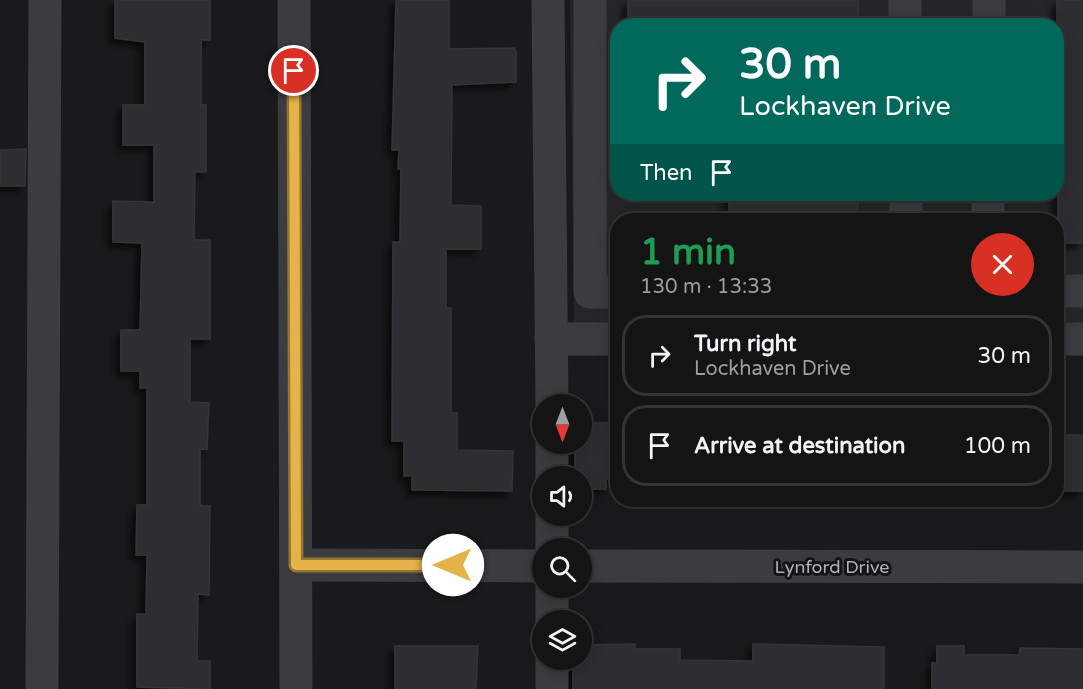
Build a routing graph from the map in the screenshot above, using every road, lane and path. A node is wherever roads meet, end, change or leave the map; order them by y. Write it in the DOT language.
graph roads {
  1 [pos="45,0"];
  2 [pos="294,0"];
  3 [pos="548,0"];
  4 [pos="590,0"];
  5 [pos="905,0"];
  6 [pos="989,0"];
  7 [pos="906,18"];
  8 [pos="989,18"];
  9 [pos="1064,291"];
  10 [pos="1083,291"];
  11 [pos="610,292"];
  12 [pos="551,339"];
  13 [pos="610,339"];
  14 [pos="1064,339"];
  15 [pos="1083,339"];
  16 [pos="552,394"];
  17 [pos="296,565"];
  18 [pos="532,566"];
  19 [pos="592,566"];
  20 [pos="1083,567"];
  21 [pos="552,670"];
  22 [pos="42,689"];
  23 [pos="296,689"];
  24 [pos="552,689"];
  1 -- 22 [label="street"];
  2 -- 17 [label="street"];
  3 -- 12 [label="street"];
  4 -- 11 [label="street"];
  5 -- 7 [label="street"];
  6 -- 8 [label="street"];
  9 -- 10 [label="street"];
  12 -- 13 [label="street"];
  12 -- 16 [label="street"];
  14 -- 15 [label="street"];
  17 -- 18 [label="street"];
  17 -- 23 [label="street"];
  19 -- 20 [label="street, Lynford Drive"];
  21 -- 24 [label="street"];
}
